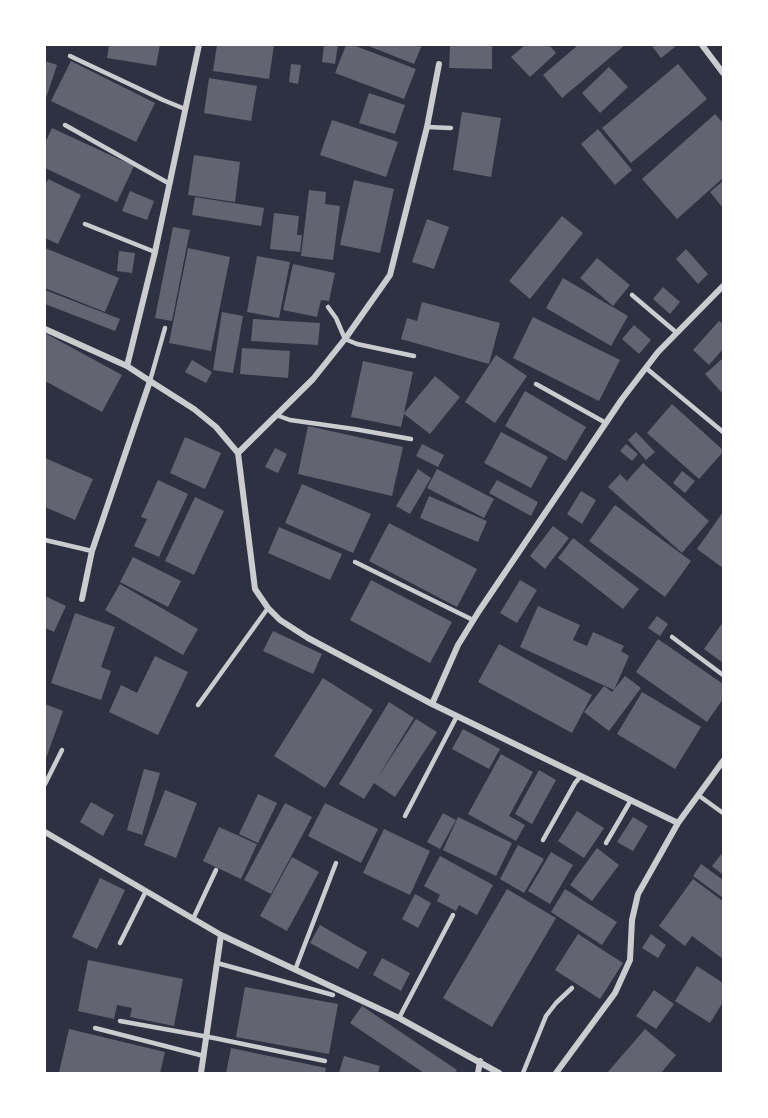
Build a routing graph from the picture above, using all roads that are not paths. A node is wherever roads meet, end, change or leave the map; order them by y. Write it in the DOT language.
graph roads {
  1 [pos="199,45"];
  2 [pos="702,45"];
  3 [pos="70,56"];
  4 [pos="439,64"];
  5 [pos="723,73"];
  6 [pos="185,109"];
  7 [pos="65,125"];
  8 [pos="428,127"];
  9 [pos="451,128"];
  10 [pos="170,184"];
  11 [pos="85,224"];
  12 [pos="155,252"];
  13 [pos="723,286"];
  14 [pos="632,295"];
  15 [pos="328,307"];
  16 [pos="165,328"];
  17 [pos="45,329"];
  18 [pos="677,333"];
  19 [pos="345,339"];
  20 [pos="414,356"];
  21 [pos="128,366"];
  22 [pos="646,368"];
  23 [pos="150,381"];
  24 [pos="536,384"];
  25 [pos="276,415"];
  26 [pos="606,423"];
  27 [pos="723,432"];
  28 [pos="411,439"];
  29 [pos="238,453"];
  30 [pos="45,540"];
  31 [pos="92,551"];
  32 [pos="355,562"];
  33 [pos="82,599"];
  34 [pos="268,608"];
  35 [pos="473,620"];
  36 [pos="672,637"];
  37 [pos="723,675"];
  38 [pos="432,704"];
  39 [pos="198,705"];
  40 [pos="457,716"];
  41 [pos="62,750"];
  42 [pos="723,761"];
  43 [pos="581,776"];
  44 [pos="45,784"];
  45 [pos="698,795"];
  46 [pos="631,800"];
  47 [pos="723,813"];
  48 [pos="405,816"];
  49 [pos="678,823"];
  50 [pos="45,832"];
  51 [pos="543,840"];
  52 [pos="606,843"];
  53 [pos="336,863"];
  54 [pos="216,870"];
  55 [pos="146,891"];
  56 [pos="453,915"];
  57 [pos="193,919"];
  58 [pos="221,935"];
  59 [pos="120,943"];
  60 [pos="217,963"];
  61 [pos="294,970"];
  62 [pos="572,988"];
  63 [pos="333,995"];
  64 [pos="399,1018"];
  65 [pos="120,1021"];
  66 [pos="94,1028"];
  67 [pos="207,1037"];
  68 [pos="204,1056"];
  69 [pos="325,1062"];
  70 [pos="480,1062"];
  71 [pos="201,1073"];
  72 [pos="478,1073"];
  73 [pos="499,1073"];
  74 [pos="523,1073"];
  75 [pos="556,1073"];
  1 -- 6 [label="street"];
  2 -- 5 [label="street"];
  3 -- 6 [label="lane"];
  4 -- 8 [label="street"];
  6 -- 10 [label="street"];
  7 -- 10 [label="lane"];
  8 -- 9 [label="lane"];
  8 -- 19 [label="street"];
  10 -- 12 [label="street"];
  11 -- 12 [label="lane"];
  12 -- 21 [label="street"];
  13 -- 18 [label="street"];
  14 -- 18 [label="lane"];
  15 -- 19 [label="lane"];
  16 -- 23 [label="lane"];
  17 -- 21 [label="street"];
  18 -- 22 [label="street"];
  19 -- 20 [label="lane"];
  19 -- 25 [label="street"];
  21 -- 23 [label="street"];
  22 -- 26 [label="street"];
  22 -- 27 [label="lane"];
  23 -- 29 [label="street"];
  23 -- 31 [label="street"];
  24 -- 26 [label="lane"];
  25 -- 28 [label="lane"];
  25 -- 29 [label="street"];
  26 -- 35 [label="street"];
  29 -- 34 [label="street"];
  30 -- 31 [label="lane"];
  31 -- 33 [label="street"];
  32 -- 35 [label="lane"];
  34 -- 38 [label="street"];
  34 -- 39 [label="lane"];
  35 -- 38 [label="street"];
  36 -- 37 [label="lane"];
  38 -- 40 [label="street"];
  40 -- 43 [label="street"];
  40 -- 48 [label="lane"];
  41 -- 44 [label="lane"];
  42 -- 45 [label="street"];
  43 -- 46 [label="street"];
  43 -- 51 [label="lane"];
  45 -- 47 [label="lane"];
  45 -- 49 [label="street"];
  46 -- 49 [label="street"];
  46 -- 52 [label="lane"];
  49 -- 75 [label="street"];
  50 -- 55 [label="street"];
  53 -- 61 [label="lane"];
  54 -- 57 [label="lane"];
  55 -- 57 [label="street"];
  55 -- 59 [label="lane"];
  56 -- 64 [label="lane"];
  57 -- 58 [label="street"];
  58 -- 60 [label="street"];
  58 -- 61 [label="street"];
  60 -- 63 [label="lane"];
  60 -- 67 [label="street"];
  61 -- 64 [label="street"];
  62 -- 74 [label="lane"];
  64 -- 70 [label="street"];
  65 -- 67 [label="lane"];
  66 -- 68 [label="lane"];
  67 -- 68 [label="street"];
  67 -- 69 [label="lane"];
  68 -- 71 [label="street"];
  70 -- 72 [label="street"];
  70 -- 73 [label="street"];
}
